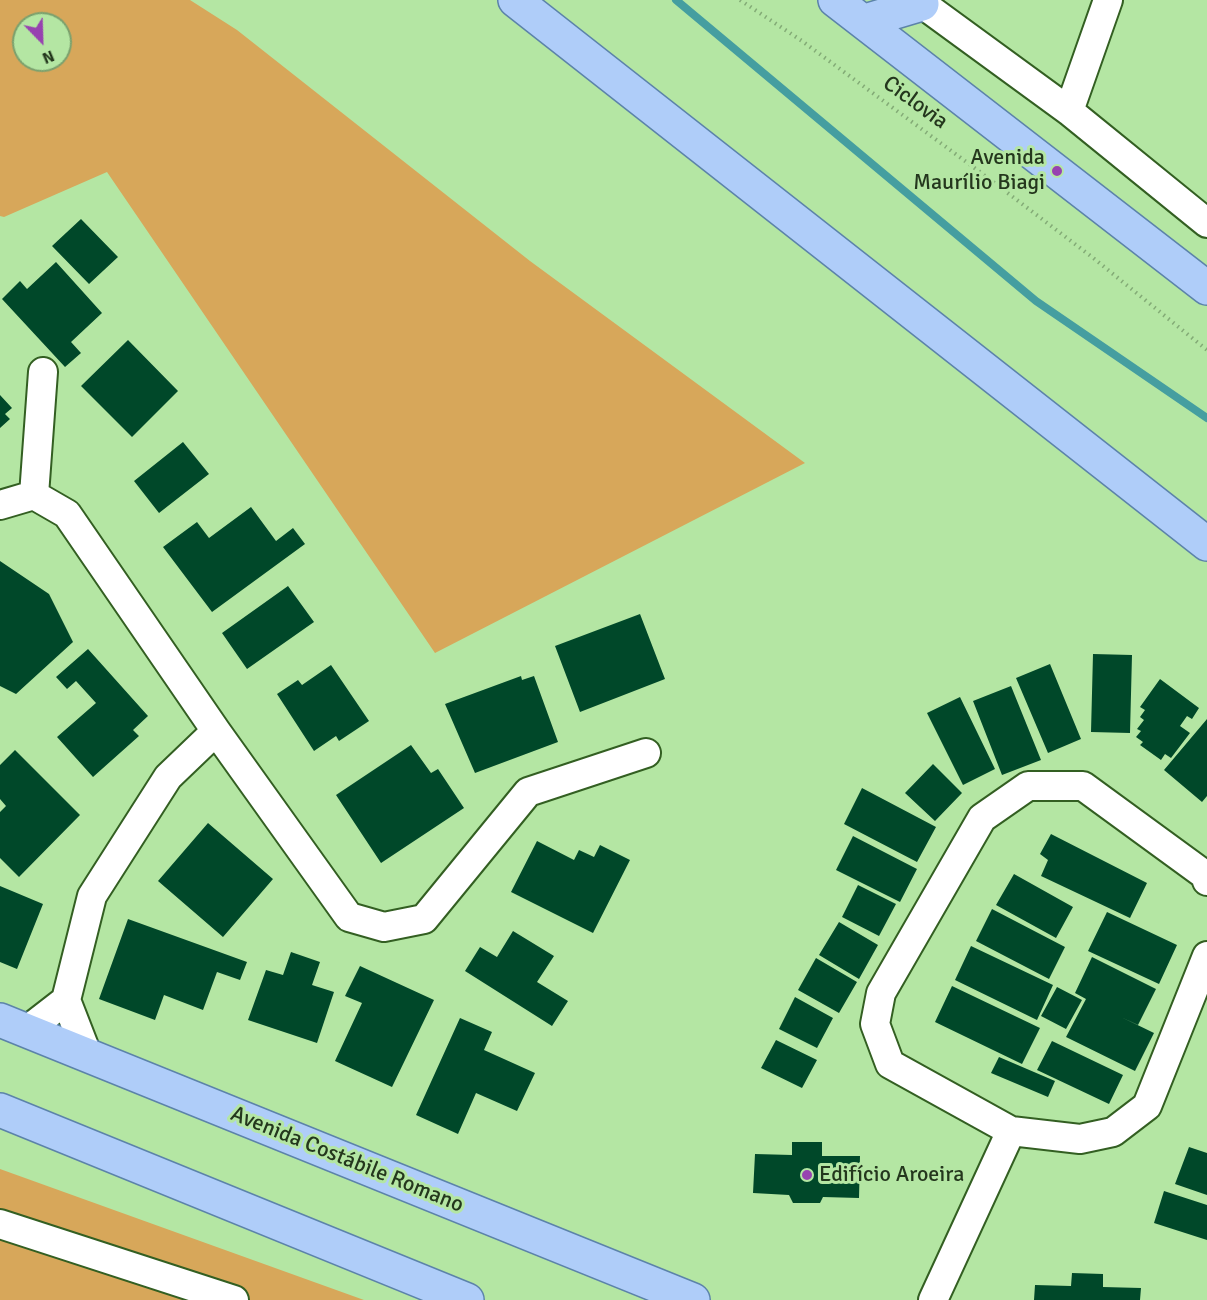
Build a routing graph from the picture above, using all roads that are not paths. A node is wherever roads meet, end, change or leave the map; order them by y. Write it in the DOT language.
graph roads {
  1 [pos="515,0"];
  2 [pos="835,0"];
  3 [pos="1108,0"];
  4 [pos="920,2"];
  5 [pos="865,21"];
  6 [pos="1069,111"];
  7 [pos="1207,223"];
  8 [pos="1207,288"];
  9 [pos="44,372"];
  10 [pos="34,495"];
  11 [pos="0,505"];
  12 [pos="1207,544"];
  13 [pos="216,730"];
  14 [pos="646,753"];
  15 [pos="1207,881"];
  16 [pos="1207,956"];
  17 [pos="66,1000"];
  18 [pos="13,1026"];
  19 [pos="87,1054"];
  20 [pos="0,1110"];
  21 [pos="1011,1131"];
  22 [pos="0,1224"];
  23 [pos="234,1300"];
  24 [pos="466,1300"];
  25 [pos="693,1300"];
  26 [pos="933,1300"];
  1 -- 12 [label="main road"];
  2 -- 5 [label="main road"];
  3 -- 6 [label="street"];
  4 -- 5 [label="main road"];
  4 -- 6 [label="street"];
  5 -- 8 [label="main road"];
  6 -- 7 [label="street"];
  9 -- 10 [label="street"];
  10 -- 11 [label="street"];
  10 -- 13 [label="street"];
  13 -- 14 [label="street"];
  13 -- 17 [label="street"];
  15 -- 21 [label="street"];
  16 -- 21 [label="street"];
  17 -- 18 [label="street"];
  17 -- 19 [label="street"];
  18 -- 19 [label="main road, Avenida Costábile Romano"];
  19 -- 25 [label="main road, Avenida Costábile Romano"];
  20 -- 24 [label="main road"];
  21 -- 26 [label="street"];
  22 -- 23 [label="street"];
}
